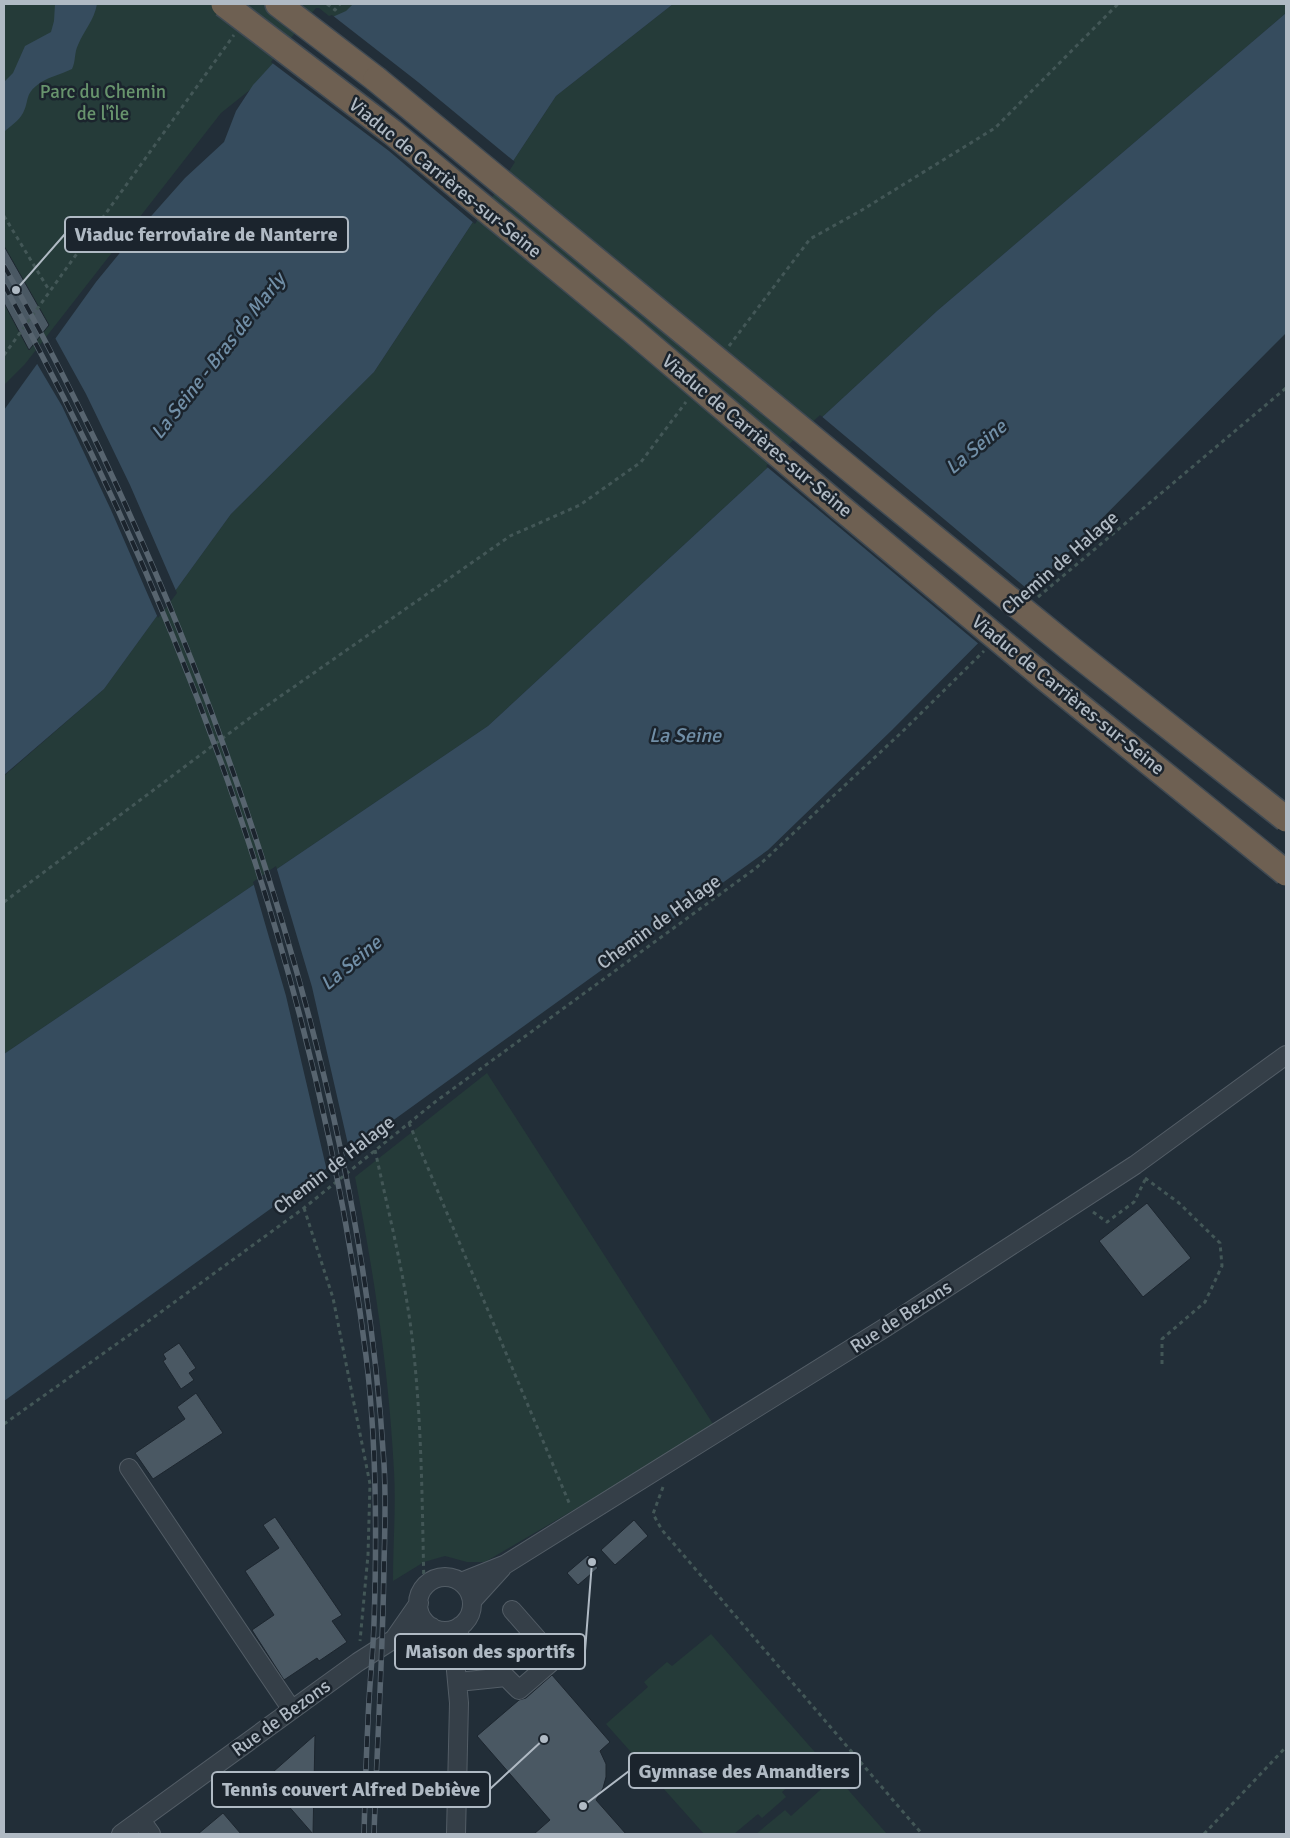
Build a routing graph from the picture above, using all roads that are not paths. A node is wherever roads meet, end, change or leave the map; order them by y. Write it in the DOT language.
graph roads {
  1 [pos="224,4"];
  2 [pos="278,4"];
  3 [pos="1286,819"];
  4 [pos="1286,873"];
  5 [pos="1286,1055"];
  6 [pos="129,1468"];
  7 [pos="506,1564"];
  8 [pos="461,1582"];
  9 [pos="421,1595"];
  10 [pos="472,1601"];
  11 [pos="512,1610"];
  12 [pos="460,1626"];
  13 [pos="436,1628"];
  14 [pos="394,1639"];
  15 [pos="455,1660"];
  16 [pos="458,1682"];
  17 [pos="292,1710"];
  18 [pos="146,1827"];
  19 [pos="121,1834"];
  20 [pos="456,1834"];
  1 -- 4 [label="highway, Viaduc de Carrières-sur-Seine, bridge"];
  2 -- 3 [label="highway, Viaduc de Carrières-sur-Seine, bridge"];
  5 -- 7 [label="street, Rue de Bezons"];
  6 -- 17 [label="street"];
  7 -- 8 [label="street, Rue de Bezons"];
  7 -- 10 [label="street, Rue de Bezons"];
  8 -- 9 [label="street, Rue de Bezons"];
  8 -- 10 [label="street"];
  9 -- 13 [label="street"];
  9 -- 14 [label="street, Rue de Bezons"];
  10 -- 12 [label="street, Rue de Bezons"];
  11 -- 16 [label="street"];
  12 -- 13 [label="street, Rue de Bezons"];
  12 -- 15 [label="street"];
  13 -- 14 [label="street, Rue de Bezons"];
  13 -- 15 [label="street"];
  14 -- 17 [label="street, Rue de Bezons"];
  15 -- 16 [label="street"];
  16 -- 20 [label="street"];
  17 -- 18 [label="street, Rue de Bezons"];
  18 -- 19 [label="street, Rue de Bezons"];
}
